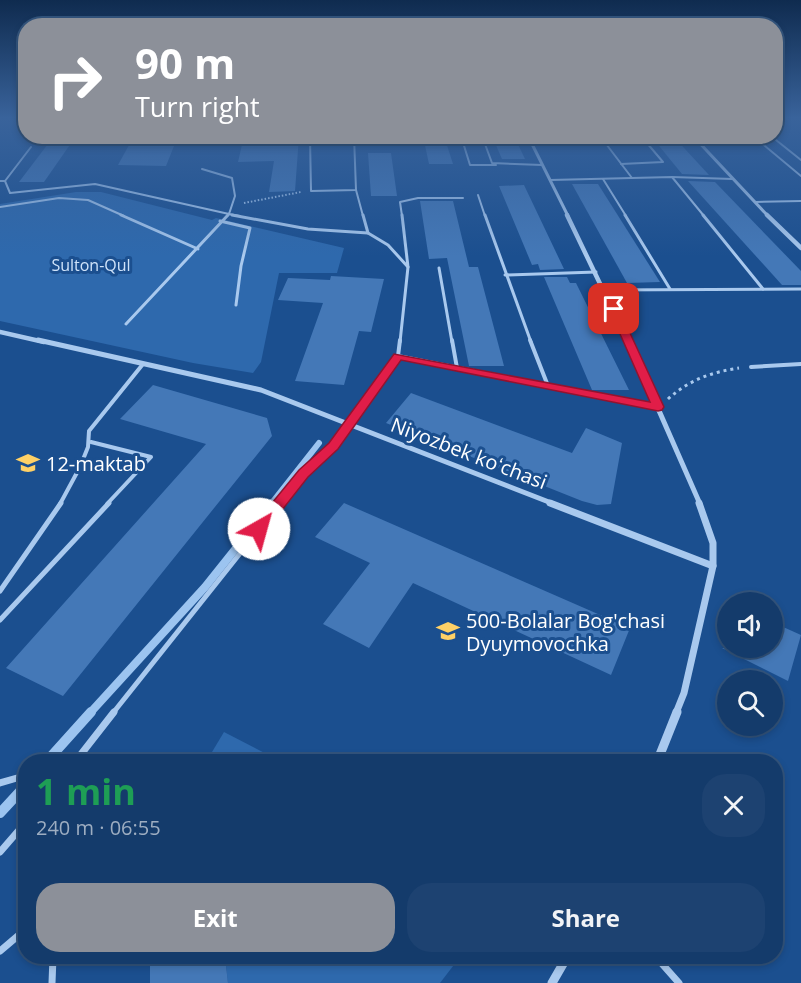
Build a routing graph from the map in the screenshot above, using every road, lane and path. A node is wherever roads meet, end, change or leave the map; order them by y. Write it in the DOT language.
graph roads {
  1 [pos="18,164"];
  2 [pos="310,164"];
  3 [pos="355,164"];
  4 [pos="470,164"];
  5 [pos="495,164"];
  6 [pos="621,164"];
  7 [pos="719,164"];
  8 [pos="786,164"];
  9 [pos="498,165"];
  10 [pos="542,165"];
  11 [pos="202,169"];
  12 [pos="801,176"];
  13 [pos="672,177"];
  14 [pos="632,178"];
  15 [pos="603,179"];
  16 [pos="733,179"];
  17 [pos="550,180"];
  18 [pos="0,181"];
  19 [pos="5,181"];
  20 [pos="356,190"];
  21 [pos="311,191"];
  22 [pos="478,195"];
  23 [pos="463,198"];
  24 [pos="801,201"];
  25 [pos="755,202"];
  26 [pos="234,203"];
  27 [pos="0,207"];
  28 [pos="229,214"];
  29 [pos="220,221"];
  30 [pos="368,233"];
  31 [pos="801,248"];
  32 [pos="198,249"];
  33 [pos="408,267"];
  34 [pos="439,268"];
  35 [pos="596,272"];
  36 [pos="505,275"];
  37 [pos="763,289"];
  38 [pos="801,289"];
  39 [pos="605,290"];
  40 [pos="671,290"];
  41 [pos="236,304"];
  42 [pos="126,324"];
  43 [pos="0,332"];
  44 [pos="398,356"];
  45 [pos="143,364"];
  46 [pos="801,364"];
  47 [pos="751,367"];
  48 [pos="457,368"];
  49 [pos="549,386"];
  50 [pos="658,407"];
  51 [pos="350,424"];
  52 [pos="91,442"];
  53 [pos="713,566"];
  54 [pos="0,591"];
  55 [pos="0,621"];
  56 [pos="81,754"];
  57 [pos="660,754"];
  58 [pos="18,778"];
  59 [pos="0,783"];
  60 [pos="18,831"];
  61 [pos="0,852"];
  62 [pos="18,936"];
  63 [pos="0,951"];
  64 [pos="53,964"];
  65 [pos="563,964"];
  66 [pos="662,964"];
  67 [pos="52,983"];
  68 [pos="552,983"];
  69 [pos="680,983"];
  1 -- 19 [label="lane"];
  2 -- 21 [label="lane"];
  3 -- 20 [label="lane"];
  4 -- 9 [label="lane"];
  5 -- 9 [label="lane"];
  6 -- 14 [label="lane"];
  7 -- 16 [label="street"];
  8 -- 12 [label="lane"];
  9 -- 10 [label="lane"];
  10 -- 17 [label="street"];
  11 -- 26 [label="lane"];
  13 -- 14 [label="lane"];
  13 -- 16 [label="lane"];
  13 -- 37 [label="lane"];
  14 -- 15 [label="lane"];
  15 -- 17 [label="lane"];
  15 -- 40 [label="lane"];
  16 -- 25 [label="street"];
  17 -- 35 [label="street"];
  18 -- 19 [label="lane"];
  19 -- 28 [label="lane"];
  20 -- 21 [label="lane"];
  20 -- 30 [label="lane"];
  21 -- 26 [label="path"];
  22 -- 36 [label="lane"];
  23 -- 33 [label="lane"];
  24 -- 25 [label="lane"];
  25 -- 31 [label="street"];
  26 -- 28 [label="lane"];
  27 -- 32 [label="lane"];
  28 -- 29 [label="lane"];
  28 -- 30 [label="lane"];
  29 -- 32 [label="lane"];
  29 -- 41 [label="lane"];
  30 -- 33 [label="lane"];
  32 -- 42 [label="lane"];
  33 -- 44 [label="lane"];
  34 -- 48 [label="lane"];
  35 -- 36 [label="lane"];
  35 -- 39 [label="street"];
  36 -- 49 [label="lane"];
  37 -- 38 [label="lane"];
  37 -- 40 [label="lane"];
  39 -- 40 [label="lane"];
  39 -- 50 [label="street"];
  43 -- 45 [label="street, Niyozbek koʻchasi"];
  44 -- 48 [label="lane"];
  44 -- 51 [label="lane"];
  45 -- 51 [label="street, Niyozbek koʻchasi"];
  45 -- 52 [label="lane"];
  46 -- 47 [label="lane"];
  47 -- 50 [label="path"];
  48 -- 49 [label="lane"];
  49 -- 50 [label="lane"];
  50 -- 53 [label="street"];
  51 -- 53 [label="street, Niyozbek koʻchasi"];
  51 -- 56 [label="lane"];
  52 -- 54 [label="lane"];
  52 -- 55 [label="lane"];
  53 -- 57 [label="street"];
  58 -- 59 [label="lane"];
  60 -- 61 [label="lane"];
  62 -- 63 [label="lane"];
  64 -- 67 [label="lane"];
  65 -- 68 [label="street"];
  66 -- 69 [label="lane"];
}
